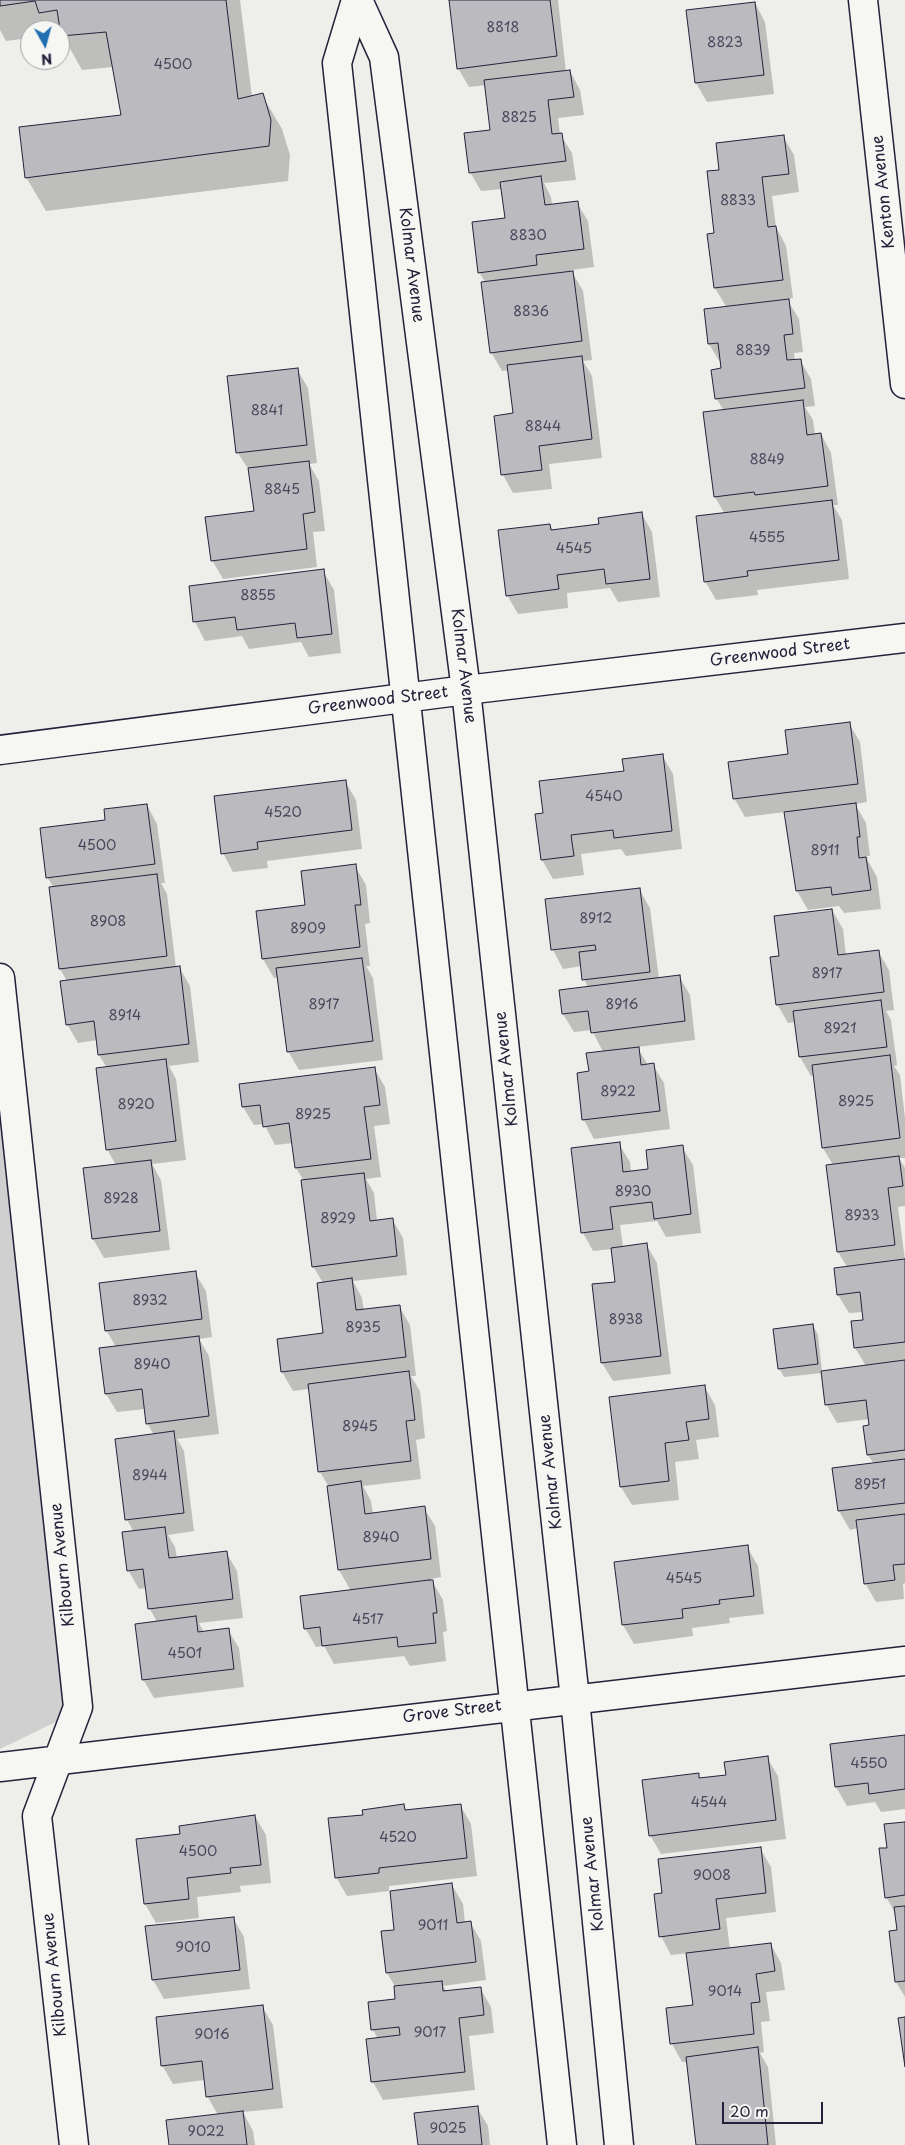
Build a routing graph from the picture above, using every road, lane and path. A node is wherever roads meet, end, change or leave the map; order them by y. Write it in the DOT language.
graph roads {
  1 [pos="357,0"];
  2 [pos="864,0"];
  3 [pos="905,384"];
  4 [pos="905,638"];
  5 [pos="466,690"];
  6 [pos="404,698"];
  7 [pos="0,750"];
  8 [pos="0,978"];
  9 [pos="905,1661"];
  10 [pos="575,1698"];
  11 [pos="516,1705"];
  12 [pos="58,1760"];
  13 [pos="0,1767"];
  14 [pos="74,2145"];
  15 [pos="562,2145"];
  16 [pos="620,2145"];
  1 -- 5 [label="street, Kolmar Avenue"];
  1 -- 6 [label="street, Kolmar Avenue"];
  2 -- 3 [label="street, Kenton Avenue"];
  4 -- 5 [label="street, Greenwood Street"];
  5 -- 6 [label="street, Greenwood Street"];
  5 -- 10 [label="street, Kolmar Avenue"];
  6 -- 7 [label="street, Greenwood Street"];
  6 -- 11 [label="street, Kolmar Avenue"];
  8 -- 12 [label="street, Kilbourn Avenue"];
  9 -- 10 [label="street, Grove Street"];
  10 -- 11 [label="street, Grove Street"];
  10 -- 16 [label="street, Kolmar Avenue"];
  11 -- 12 [label="street, Grove Street"];
  11 -- 15 [label="street, Kolmar Avenue"];
  12 -- 13 [label="street, Grove Street"];
  12 -- 14 [label="street, Kilbourn Avenue"];
}
